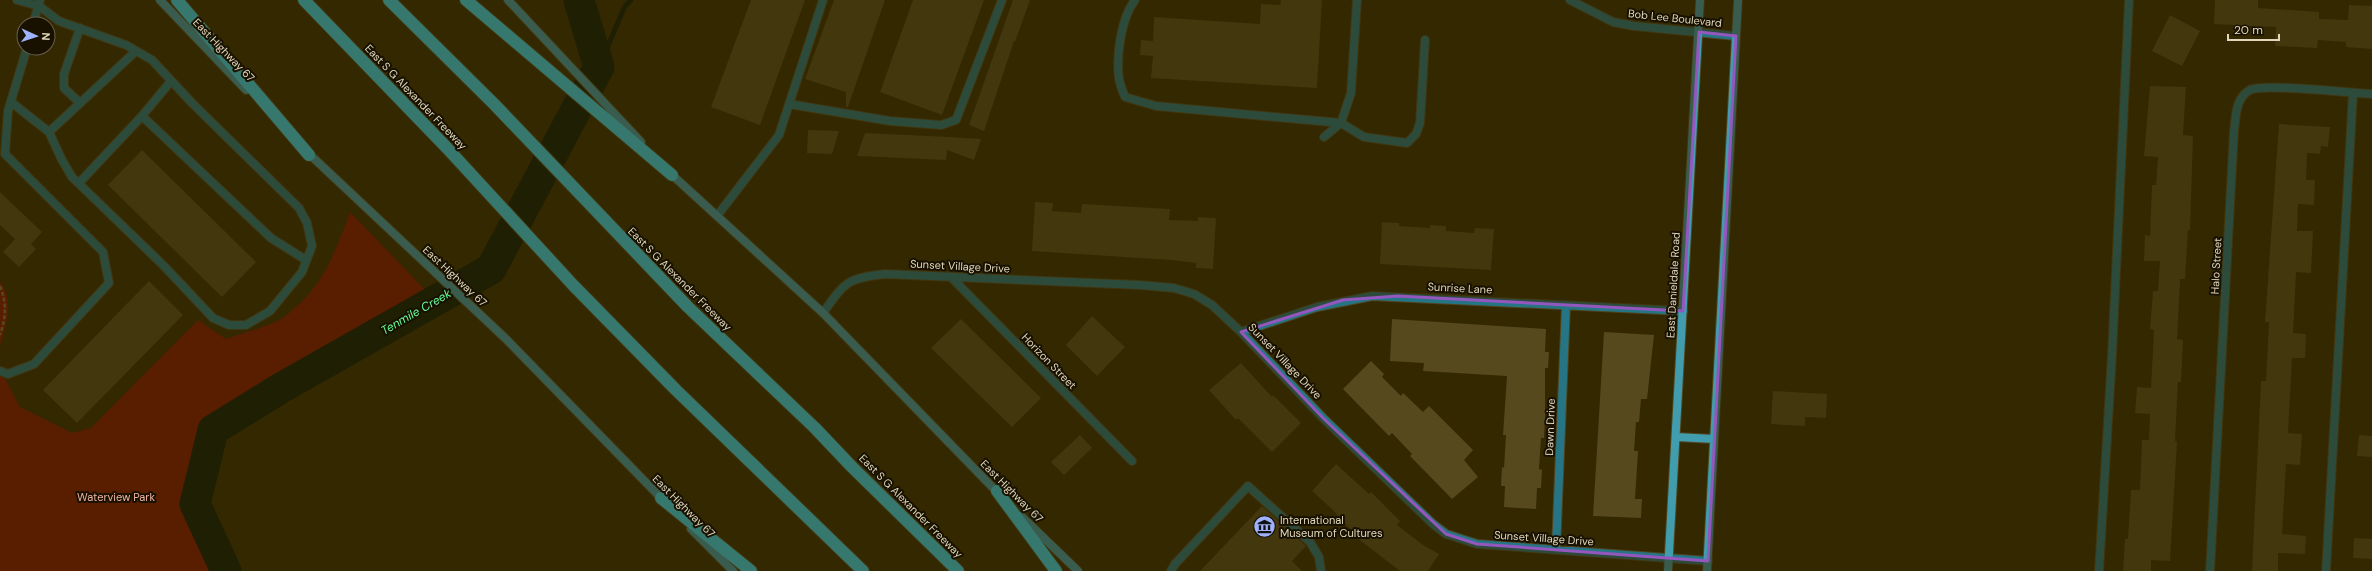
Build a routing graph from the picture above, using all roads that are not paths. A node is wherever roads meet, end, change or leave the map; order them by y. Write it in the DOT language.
graph roads {
  1 [pos="17,0"];
  2 [pos="160,0"];
  3 [pos="177,0"];
  4 [pos="304,0"];
  5 [pos="389,0"];
  6 [pos="466,0"];
  7 [pos="508,0"];
  8 [pos="823,0"];
  9 [pos="1002,0"];
  10 [pos="1135,0"];
  11 [pos="1357,0"];
  12 [pos="1570,0"];
  13 [pos="1700,0"];
  14 [pos="1738,0"];
  15 [pos="2129,0"];
  16 [pos="40,3"];
  17 [pos="36,16"];
  18 [pos="80,28"];
  19 [pos="1699,32"];
  20 [pos="1736,36"];
  21 [pos="1425,40"];
  22 [pos="136,51"];
  23 [pos="25,56"];
  24 [pos="171,81"];
  25 [pos="2353,93"];
  26 [pos="2372,94"];
  27 [pos="11,102"];
  28 [pos="80,102"];
  29 [pos="789,104"];
  30 [pos="142,116"];
  31 [pos="1341,123"];
  32 [pos="49,132"];
  33 [pos="1324,137"];
  34 [pos="309,155"];
  35 [pos="672,175"];
  36 [pos="79,182"];
  37 [pos="717,216"];
  38 [pos="306,260"];
  39 [pos="951,277"];
  40 [pos="1566,305"];
  41 [pos="1683,311"];
  42 [pos="824,313"];
  43 [pos="1241,332"];
  44 [pos="0,371"];
  45 [pos="1676,436"];
  46 [pos="1714,439"];
  47 [pos="1132,461"];
  48 [pos="997,491"];
  49 [pos="661,498"];
  50 [pos="1556,549"];
  51 [pos="1669,558"];
  52 [pos="1708,561"];
  53 [pos="733,571"];
  54 [pos="751,571"];
  55 [pos="863,571"];
  56 [pos="958,571"];
  57 [pos="1056,571"];
  58 [pos="1078,571"];
  59 [pos="1171,571"];
  60 [pos="1321,571"];
  61 [pos="1668,571"];
  62 [pos="1707,571"];
  63 [pos="2099,571"];
  64 [pos="2210,571"];
  65 [pos="2326,571"];
  1 -- 16 [label="street"];
  2 -- 34 [label="main road, East Highway 67"];
  3 -- 34 [label="highway"];
  4 -- 55 [label="highway, East S G Alexander Freeway"];
  5 -- 56 [label="highway, East S G Alexander Freeway"];
  6 -- 35 [label="highway"];
  7 -- 35 [label="main road, East Highway 67"];
  8 -- 29 [label="street"];
  9 -- 29 [label="street"];
  10 -- 31 [label="street"];
  11 -- 31 [label="street"];
  12 -- 19 [label="street, Bob Lee Boulevard"];
  13 -- 19 [label="main road, East Danieldale Road"];
  14 -- 20 [label="main road"];
  15 -- 63 [label="street"];
  16 -- 17 [label="street"];
  16 -- 18 [label="street"];
  18 -- 22 [label="street"];
  18 -- 28 [label="street"];
  19 -- 20 [label="street, Bob Lee Boulevard"];
  19 -- 41 [label="main road, East Danieldale Road"];
  20 -- 46 [label="main road"];
  21 -- 31 [label="street"];
  22 -- 24 [label="street"];
  22 -- 28 [label="street"];
  23 -- 27 [label="street"];
  24 -- 30 [label="street"];
  24 -- 38 [label="street"];
  25 -- 26 [label="street, Halo Street"];
  25 -- 64 [label="street, Halo Street"];
  25 -- 65 [label="street"];
  27 -- 32 [label="street"];
  27 -- 44 [label="street"];
  28 -- 32 [label="street"];
  29 -- 37 [label="street"];
  30 -- 36 [label="street"];
  30 -- 38 [label="street"];
  31 -- 33 [label="street"];
  32 -- 36 [label="street"];
  34 -- 49 [label="main road, East Highway 67"];
  35 -- 37 [label="main road, East Highway 67"];
  36 -- 38 [label="street"];
  37 -- 42 [label="main road, East Highway 67"];
  39 -- 42 [label="street, Sunset Village Drive"];
  39 -- 43 [label="street, Sunset Village Drive"];
  39 -- 47 [label="street, Horizon Street"];
  40 -- 41 [label="street, Sunrise Lane"];
  40 -- 43 [label="street, Sunrise Lane"];
  40 -- 50 [label="street, Dawn Drive"];
  41 -- 45 [label="main road, East Danieldale Road"];
  42 -- 48 [label="main road, East Highway 67"];
  43 -- 50 [label="street, Sunset Village Drive"];
  45 -- 46 [label="main road"];
  45 -- 51 [label="main road, East Danieldale Road"];
  46 -- 52 [label="main road"];
  48 -- 57 [label="highway"];
  48 -- 58 [label="main road, East Highway 67"];
  49 -- 53 [label="main road, East Highway 67"];
  49 -- 54 [label="highway"];
  50 -- 51 [label="street, Sunset Village Drive"];
  51 -- 52 [label="street, Sunset Village Drive"];
  51 -- 61 [label="main road, East Danieldale Road"];
  52 -- 62 [label="main road"];
  59 -- 60 [label="street"];
}
